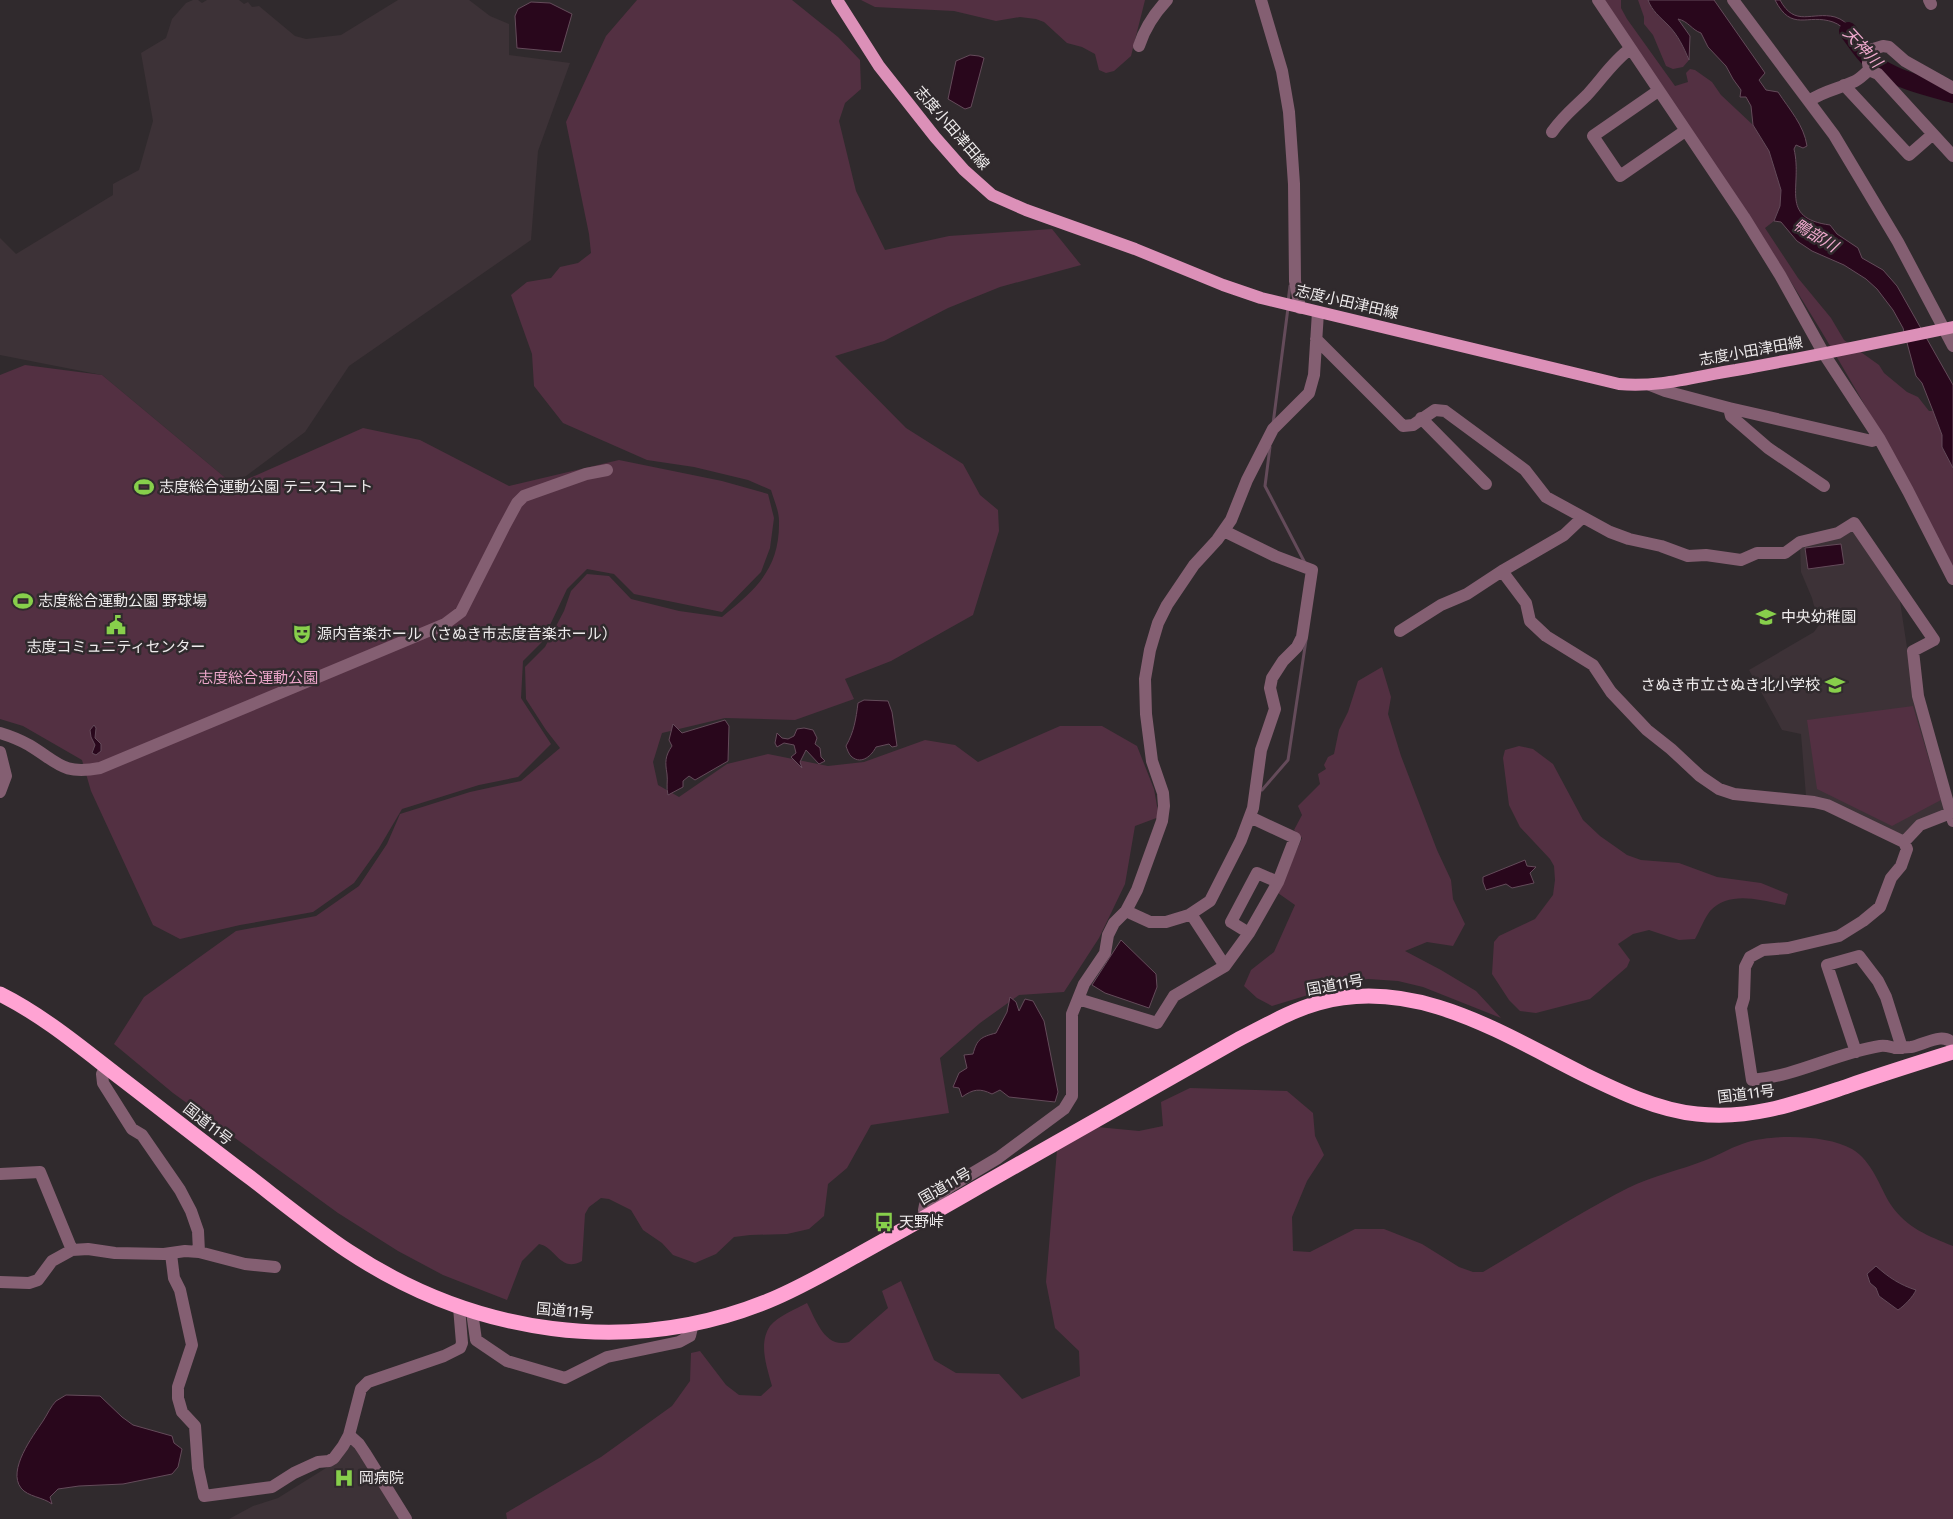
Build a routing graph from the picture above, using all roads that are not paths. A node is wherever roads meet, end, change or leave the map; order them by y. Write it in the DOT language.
graph roads {
  1 [pos="837,0"];
  2 [pos="1167,0"];
  3 [pos="1261,0"];
  4 [pos="1598,0"];
  5 [pos="1733,0"];
  6 [pos="1139,46"];
  7 [pos="1630,49"];
  8 [pos="1868,67"];
  9 [pos="1844,85"];
  10 [pos="1953,88"];
  11 [pos="1658,91"];
  12 [pos="1809,101"];
  13 [pos="1685,131"];
  14 [pos="1552,132"];
  15 [pos="1930,137"];
  16 [pos="1953,156"];
  17 [pos="1300,308"];
  18 [pos="1318,312"];
  19 [pos="1944,329"];
  20 [pos="1316,339"];
  21 [pos="1953,346"];
  22 [pos="1827,353"];
  23 [pos="1650,385"];
  24 [pos="1729,408"];
  25 [pos="1421,418"];
  26 [pos="1879,438"];
  27 [pos="607,470"];
  28 [pos="1486,484"];
  29 [pos="1824,486"];
  30 [pos="1582,518"];
  31 [pos="1224,530"];
  32 [pos="1502,571"];
  33 [pos="1953,579"];
  34 [pos="1400,631"];
  35 [pos="0,733"];
  36 [pos="0,752"];
  37 [pos="0,792"];
  38 [pos="1952,815"];
  39 [pos="1250,817"];
  40 [pos="1904,842"];
  41 [pos="1278,882"];
  42 [pos="1126,911"];
  43 [pos="1192,914"];
  44 [pos="1249,933"];
  45 [pos="1225,966"];
  46 [pos="0,994"];
  47 [pos="1078,999"];
  48 [pos="1953,1044"];
  49 [pos="1902,1048"];
  50 [pos="1856,1052"];
  51 [pos="1953,1052"];
  52 [pos="106,1067"];
  53 [pos="0,1174"];
  54 [pos="926,1218"];
  55 [pos="72,1250"];
  56 [pos="200,1252"];
  57 [pos="171,1254"];
  58 [pos="275,1267"];
  59 [pos="0,1282"];
  60 [pos="465,1309"];
  61 [pos="693,1323"];
  62 [pos="349,1434"];
  63 [pos="406,1519"];
  1 -- 17 [label="main road, 志度小田津田線"];
  2 -- 6 [label="street"];
  3 -- 17 [label="street"];
  4 -- 7 [label="street"];
  5 -- 12 [label="street"];
  7 -- 11 [label="street"];
  7 -- 14 [label="street"];
  8 -- 9 [label="street"];
  8 -- 10 [label="street"];
  8 -- 15 [label="street"];
  9 -- 12 [label="street"];
  9 -- 15 [label="street"];
  11 -- 13 [label="street"];
  11 -- 13 [label="street"];
  12 -- 19 [label="street"];
  13 -- 22 [label="street"];
  15 -- 16 [label="street"];
  17 -- 18 [label="main road, 志度小田津田線"];
  18 -- 20 [label="street"];
  18 -- 23 [label="main road, 志度小田津田線"];
  19 -- 21 [label="street"];
  19 -- 22 [label="main road, 志度小田津田線"];
  20 -- 25 [label="street"];
  20 -- 31 [label="street"];
  22 -- 23 [label="main road, 志度小田津田線"];
  22 -- 26 [label="street"];
  23 -- 24 [label="street"];
  24 -- 26 [label="street"];
  24 -- 29 [label="street"];
  25 -- 28 [label="street"];
  25 -- 30 [label="street"];
  26 -- 33 [label="street"];
  27 -- 35 [label="street"];
  30 -- 32 [label="street"];
  30 -- 38 [label="street"];
  31 -- 39 [label="street"];
  31 -- 42 [label="street"];
  32 -- 34 [label="street"];
  32 -- 40 [label="street"];
  36 -- 37 [label="street"];
  38 -- 40 [label="street"];
  39 -- 41 [label="street"];
  39 -- 43 [label="street"];
  40 -- 50 [label="street"];
  41 -- 44 [label="street"];
  41 -- 44 [label="street"];
  42 -- 43 [label="street"];
  42 -- 47 [label="street"];
  43 -- 45 [label="street"];
  44 -- 45 [label="street"];
  45 -- 47 [label="street"];
  46 -- 52 [label="highway, 国道11号"];
  47 -- 54 [label="street"];
  48 -- 49 [label="street"];
  49 -- 50 [label="street"];
  49 -- 50 [label="street"];
  51 -- 54 [label="highway, 国道11号"];
  52 -- 56 [label="street"];
  52 -- 60 [label="highway, 国道11号"];
  53 -- 55 [label="street"];
  54 -- 61 [label="highway, 国道11号"];
  55 -- 57 [label="street"];
  55 -- 59 [label="street"];
  56 -- 57 [label="street"];
  56 -- 58 [label="street"];
  57 -- 62 [label="street"];
  60 -- 61 [label="highway, 国道11号"];
  60 -- 61 [label="street"];
  60 -- 62 [label="street"];
  62 -- 63 [label="street"];
}
